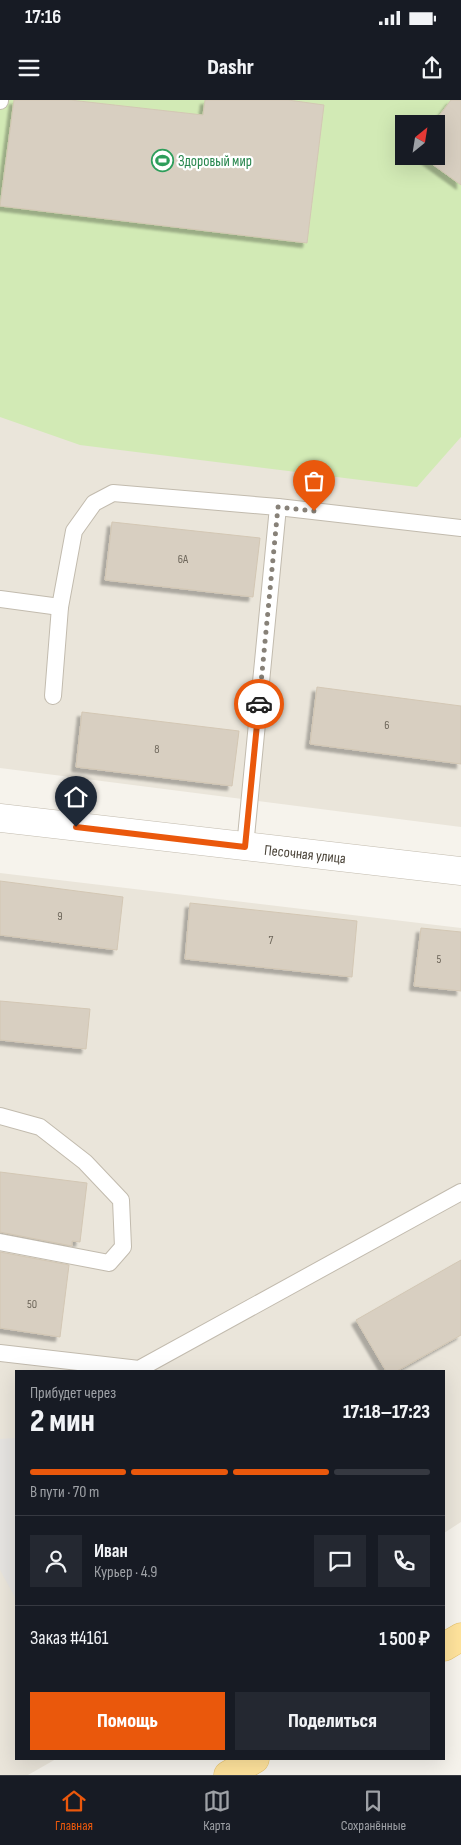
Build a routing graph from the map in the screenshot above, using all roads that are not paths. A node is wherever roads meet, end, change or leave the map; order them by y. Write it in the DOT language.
graph roads {
  1 [pos="278,507"];
  2 [pos="461,528"];
  3 [pos="0,600"];
  4 [pos="60,607"];
  5 [pos="53,696"];
  6 [pos="0,818"];
  7 [pos="245,847"];
  8 [pos="461,871"];
  9 [pos="0,1116"];
  10 [pos="461,1192"];
  11 [pos="0,1242"];
  12 [pos="0,1352"];
  13 [pos="140,1370"];
  14 [pos="461,1637"];
  15 [pos="445,1647"];
  16 [pos="253,1760"];
  17 [pos="228,1775"];
  1 -- 2 [label="lane"];
  1 -- 4 [label="lane"];
  1 -- 7 [label="lane"];
  3 -- 4 [label="lane"];
  4 -- 5 [label="lane"];
  6 -- 7 [label="street, Песочная улица"];
  7 -- 8 [label="street, Песочная улица"];
  9 -- 11 [label="lane"];
  10 -- 13 [label="lane"];
  12 -- 13 [label="lane"];
  14 -- 15 [label="main road"];
  16 -- 17 [label="main road"];
}
